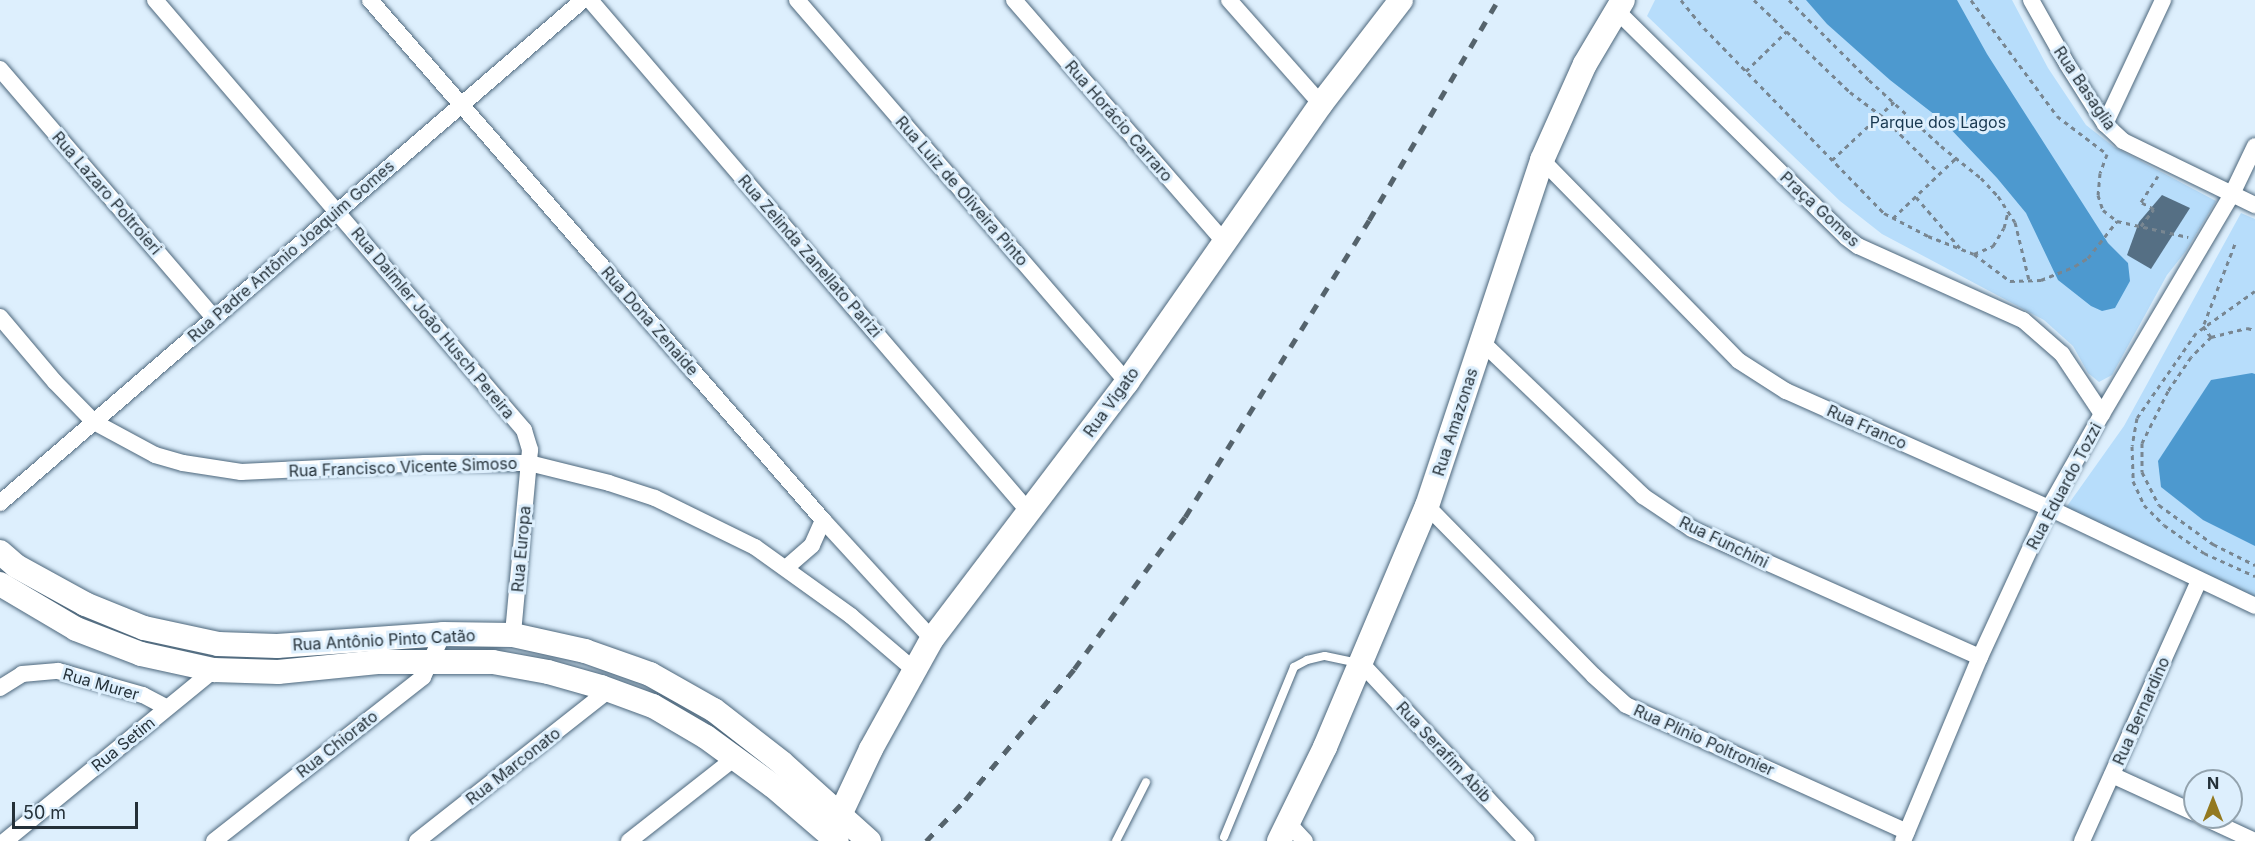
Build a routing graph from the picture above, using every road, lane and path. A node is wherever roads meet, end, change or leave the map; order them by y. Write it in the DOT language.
graph roads {
  1 [pos="155,0"];
  2 [pos="370,0"];
  3 [pos="583,0"];
  4 [pos="590,0"];
  5 [pos="797,0"];
  6 [pos="1014,0"];
  7 [pos="1228,0"];
  8 [pos="1401,0"];
  9 [pos="1681,0"];
  10 [pos="1754,0"];
  11 [pos="1789,0"];
  12 [pos="1971,0"];
  13 [pos="2031,0"];
  14 [pos="2163,0"];
  15 [pos="1619,5"];
  16 [pos="1787,31"];
  17 [pos="0,69"];
  18 [pos="1746,71"];
  19 [pos="1894,102"];
  20 [pos="462,104"];
  21 [pos="1321,104"];
  22 [pos="1881,115"];
  23 [pos="2105,123"];
  24 [pos="2255,146"];
  25 [pos="1955,158"];
  26 [pos="1542,160"];
  27 [pos="1832,160"];
  28 [pos="1940,173"];
  29 [pos="2158,176"];
  30 [pos="2232,194"];
  31 [pos="1916,197"];
  32 [pos="2255,205"];
  33 [pos="338,211"];
  34 [pos="2008,211"];
  35 [pos="1893,218"];
  36 [pos="2117,221"];
  37 [pos="2141,226"];
  38 [pos="2236,241"];
  39 [pos="1224,242"];
  40 [pos="2204,242"];
  41 [pos="1960,249"];
  42 [pos="1974,254"];
  43 [pos="2029,280"];
  44 [pos="2255,291"];
  45 [pos="0,317"];
  46 [pos="214,318"];
  47 [pos="2203,326"];
  48 [pos="2255,330"];
  49 [pos="2211,337"];
  50 [pos="1482,342"];
  51 [pos="1126,382"];
  52 [pos="2102,414"];
  53 [pos="94,422"];
  54 [pos="529,463"];
  55 [pos="0,502"];
  56 [pos="1427,506"];
  57 [pos="2049,508"];
  58 [pos="1030,513"];
  59 [pos="823,520"];
  60 [pos="0,552"];
  61 [pos="2255,565"];
  62 [pos="786,567"];
  63 [pos="2255,576"];
  64 [pos="2199,581"];
  65 [pos="0,584"];
  66 [pos="2255,606"];
  67 [pos="443,634"];
  68 [pos="513,634"];
  69 [pos="932,639"];
  70 [pos="1980,657"];
  71 [pos="433,660"];
  72 [pos="1361,663"];
  73 [pos="913,669"];
  74 [pos="213,670"];
  75 [pos="0,688"];
  76 [pos="609,690"];
  77 [pos="167,708"];
  78 [pos="735,758"];
  79 [pos="2112,776"];
  80 [pos="1146,783"];
  81 [pos="2183,808"];
  82 [pos="2229,829"];
  83 [pos="1284,832"];
  84 [pos="832,833"];
  85 [pos="1224,837"];
  86 [pos="1905,837"];
  87 [pos="5,841"];
  88 [pos="214,841"];
  89 [pos="417,841"];
  90 [pos="629,841"];
  91 [pos="869,841"];
  92 [pos="1116,841"];
  93 [pos="1305,841"];
  94 [pos="1527,841"];
  95 [pos="2082,841"];
  96 [pos="2255,841"];
  1 -- 33 [label="street, Rua Daimler João Husch Pereira"];
  2 -- 20 [label="street, Rua Dona Zenaide"];
  3 -- 20 [label="street, Rua Padre Antônio Joaquim Gomes"];
  4 -- 58 [label="street, Rua Zelinda Zanellato Parizi"];
  5 -- 51 [label="street, Rua Luiz de Oliveira Pinto"];
  6 -- 39 [label="street, Rua Horácio Carraro"];
  7 -- 21 [label="street"];
  8 -- 21 [label="street, Rua Vigato"];
  9 -- 18 [label="path"];
  10 -- 16 [label="path"];
  11 -- 19 [label="path"];
  12 -- 36 [label="path"];
  13 -- 23 [label="street, Rua Basaglia"];
  14 -- 23 [label="street"];
  15 -- 26 [label="street, Rua Amazonas"];
  15 -- 52 [label="street, Praça Gomes"];
  16 -- 18 [label="path"];
  16 -- 22 [label="path"];
  17 -- 46 [label="street, Rua Lazaro Poltroieri"];
  18 -- 27 [label="path"];
  19 -- 22 [label="path"];
  19 -- 25 [label="path"];
  20 -- 33 [label="street, Rua Padre Antônio Joaquim Gomes"];
  20 -- 59 [label="street, Rua Dona Zenaide"];
  21 -- 39 [label="street, Rua Vigato"];
  22 -- 27 [label="path"];
  22 -- 28 [label="path"];
  23 -- 30 [label="street, Rua Basaglia"];
  24 -- 30 [label="street, Rua Eduardo Tozzi"];
  25 -- 28 [label="path"];
  25 -- 34 [label="path"];
  26 -- 50 [label="street, Rua Amazonas"];
  26 -- 57 [label="street, Rua Franco"];
  27 -- 35 [label="path"];
  28 -- 31 [label="path"];
  29 -- 37 [label="path"];
  30 -- 32 [label="street, Rua Basaglia"];
  30 -- 40 [label="street, Rua Eduardo Tozzi"];
  31 -- 35 [label="path"];
  31 -- 41 [label="path"];
  33 -- 46 [label="street, Rua Padre Antônio Joaquim Gomes"];
  33 -- 54 [label="street, Rua Daimler João Husch Pereira"];
  34 -- 42 [label="path"];
  34 -- 43 [label="path"];
  35 -- 41 [label="path"];
  36 -- 37 [label="path"];
  36 -- 43 [label="path"];
  37 -- 40 [label="path"];
  38 -- 47 [label="path"];
  39 -- 51 [label="street, Rua Vigato"];
  40 -- 52 [label="street, Rua Eduardo Tozzi"];
  41 -- 42 [label="path"];
  42 -- 43 [label="path"];
  44 -- 47 [label="path"];
  45 -- 53 [label="street, Rua Francisco Vicente Simoso"];
  46 -- 53 [label="street, Rua Padre Antônio Joaquim Gomes"];
  47 -- 49 [label="path"];
  47 -- 63 [label="path"];
  48 -- 49 [label="path"];
  49 -- 61 [label="path"];
  50 -- 56 [label="street, Rua Amazonas"];
  50 -- 70 [label="street, Rua Funchini"];
  51 -- 58 [label="street, Rua Vigato"];
  52 -- 57 [label="street, Rua Eduardo Tozzi"];
  53 -- 54 [label="street, Rua Francisco Vicente Simoso"];
  53 -- 55 [label="street, Rua Padre Antônio Joaquim Gomes"];
  54 -- 62 [label="street, Rua Francisco Vicente Simoso"];
  54 -- 68 [label="street, Rua Europa"];
  56 -- 72 [label="street, Rua Amazonas"];
  56 -- 86 [label="street, Rua Plínio Poltronier"];
  57 -- 64 [label="street, Rua Franco"];
  57 -- 70 [label="street, Rua Eduardo Tozzi"];
  58 -- 69 [label="street, Rua Vigato"];
  59 -- 62 [label="street"];
  59 -- 69 [label="street, Rua Dona Zenaide"];
  60 -- 67 [label="street, Rua Antônio Pinto Catão"];
  62 -- 73 [label="street, Rua Francisco Vicente Simoso"];
  64 -- 66 [label="street, Rua Franco"];
  64 -- 79 [label="street, Rua Bernardino"];
  65 -- 74 [label="street, Rua Antônio Pinto Catão"];
  67 -- 68 [label="street, Rua Antônio Pinto Catão"];
  67 -- 71 [label="street, Rua Chiorato"];
  68 -- 84 [label="street, Rua Antônio Pinto Catão"];
  69 -- 73 [label="street, Rua Vigato"];
  70 -- 86 [label="street, Rua Eduardo Tozzi"];
  71 -- 74 [label="street, Rua Antônio Pinto Catão"];
  71 -- 76 [label="street, Rua Antônio Pinto Catão"];
  71 -- 88 [label="street, Rua Chiorato"];
  72 -- 83 [label="street, Rua Amazonas"];
  72 -- 85 [label="lane"];
  72 -- 94 [label="street, Rua Serafim Abib"];
  73 -- 84 [label="street, Rua Vigato"];
  74 -- 77 [label="street, Rua Setim"];
  75 -- 77 [label="street, Rua Murer"];
  76 -- 78 [label="street, Rua Antônio Pinto Catão"];
  76 -- 89 [label="street, Rua Marconato"];
  77 -- 87 [label="street, Rua Setim"];
  78 -- 84 [label="street, Rua Antônio Pinto Catão"];
  78 -- 90 [label="street"];
  79 -- 81 [label="street"];
  79 -- 95 [label="street, Rua Bernardino"];
  80 -- 92 [label="lane"];
  82 -- 96 [label="street"];
  83 -- 93 [label="street"];
  84 -- 91 [label="street, Rua Antônio Pinto Catão"];
}
